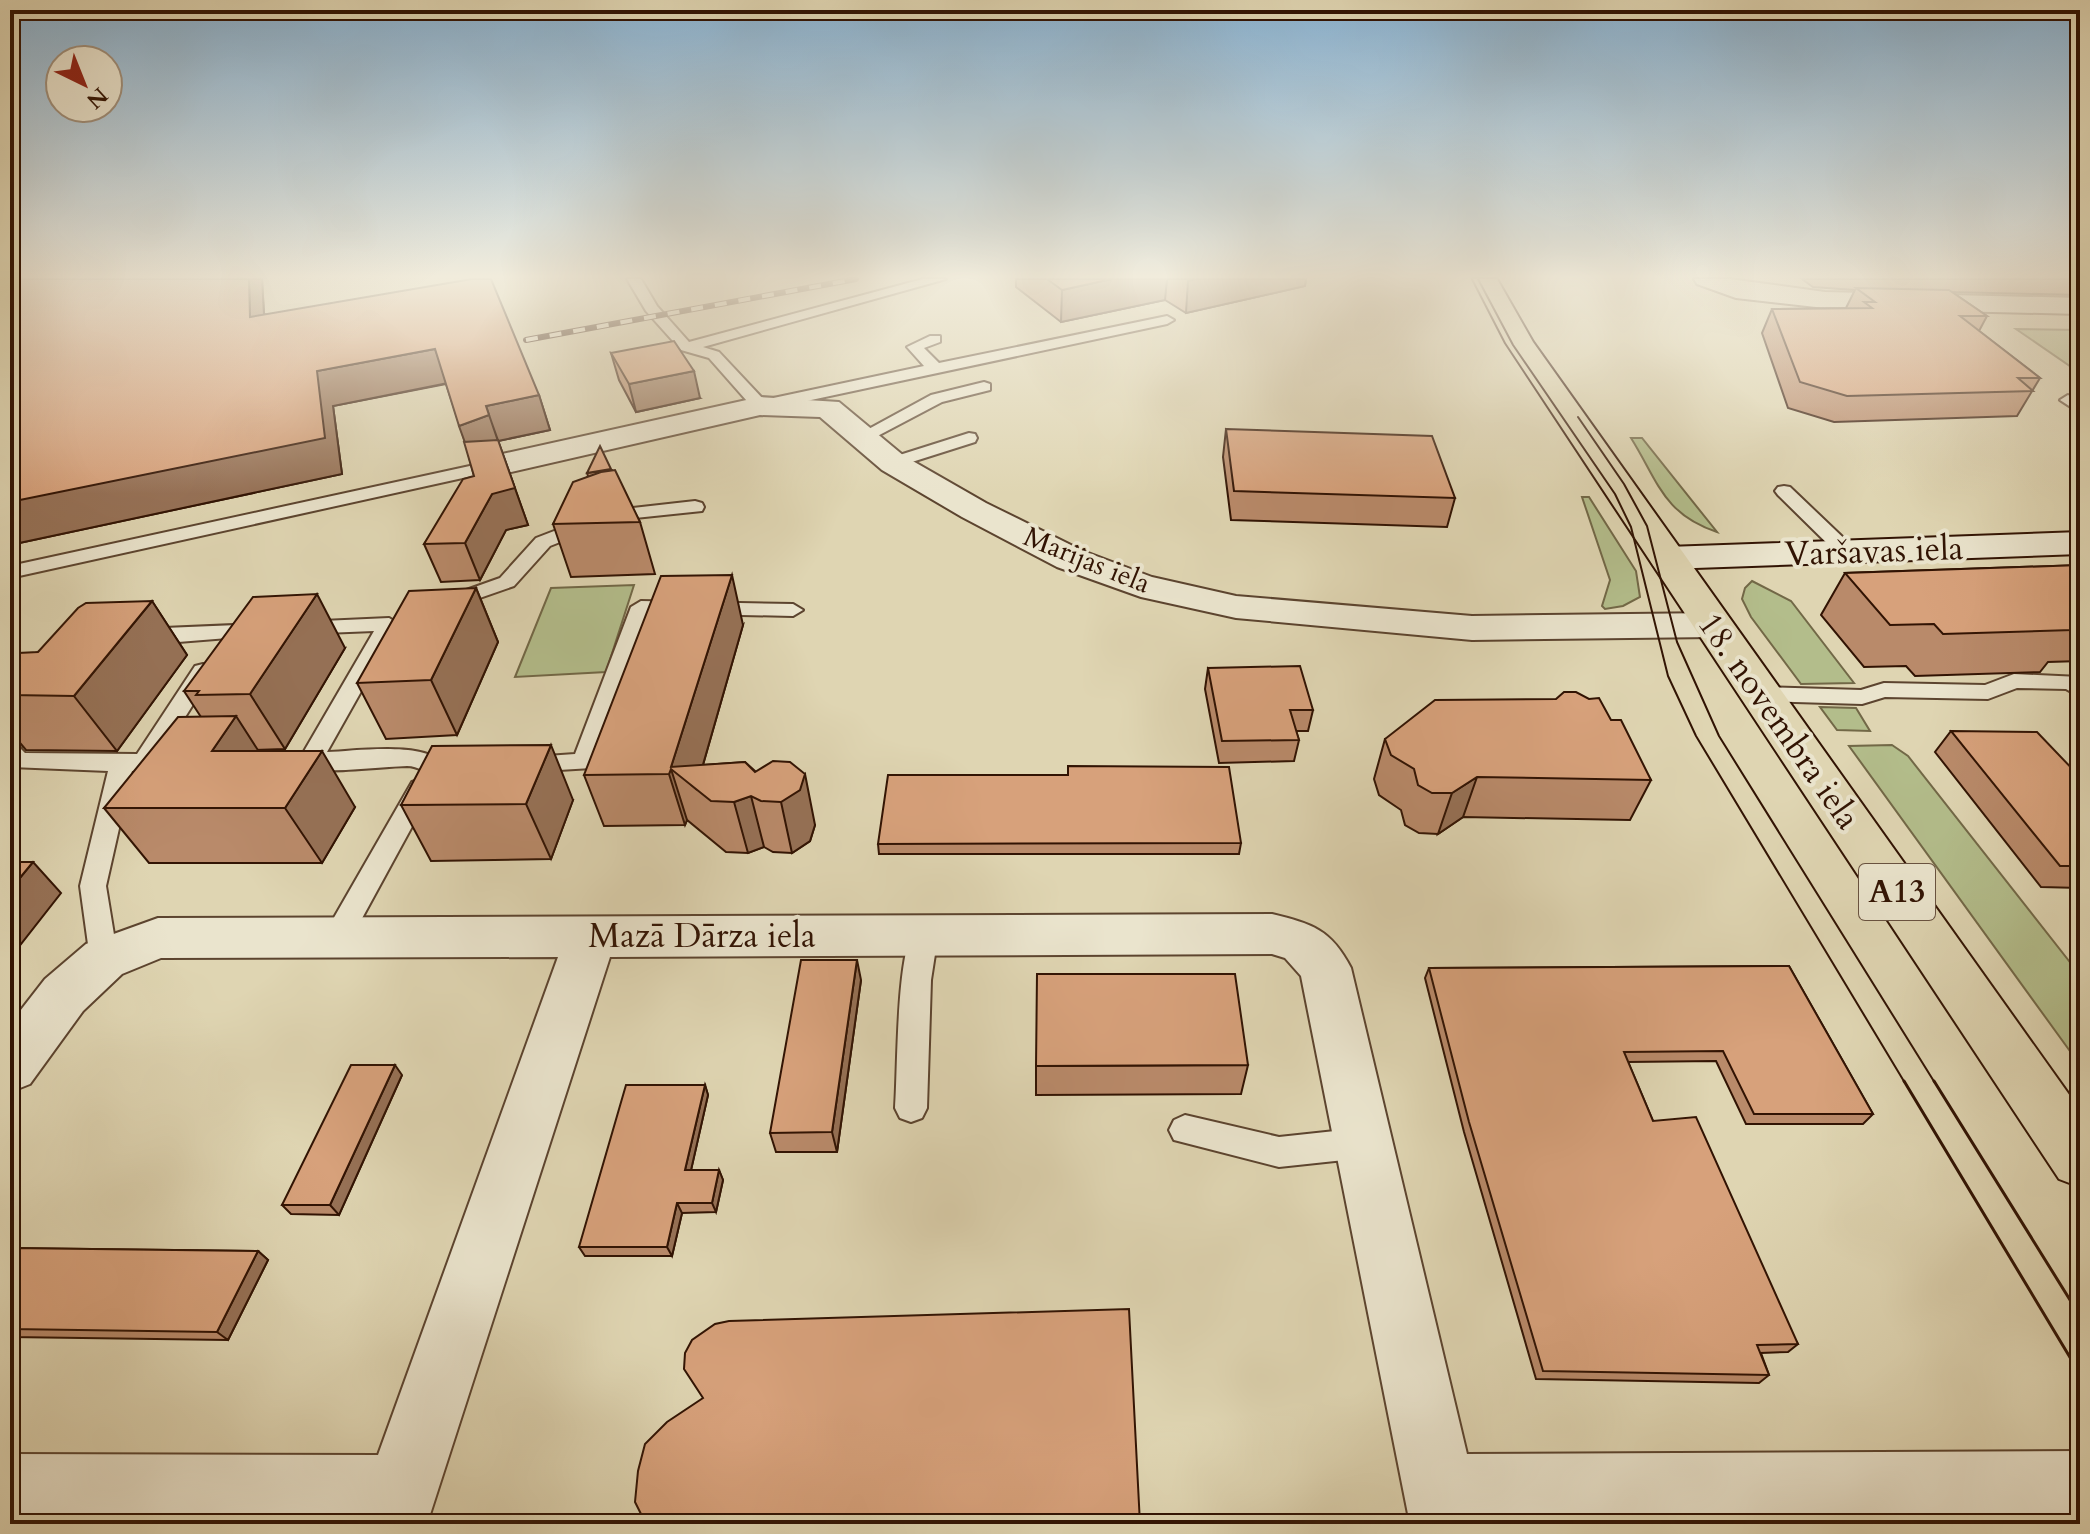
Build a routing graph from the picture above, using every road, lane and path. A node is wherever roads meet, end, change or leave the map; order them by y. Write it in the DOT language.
graph roads {
  1 [pos="699,351"];
  2 [pos="918,351"];
  3 [pos="1028,351"];
  4 [pos="1525,351"];
  5 [pos="933,366"];
  6 [pos="984,387"];
  7 [pos="760,406"];
  8 [pos="862,437"];
  9 [pos="969,438"];
  10 [pos="893,463"];
  11 [pos="502,464"];
  12 [pos="1784,491"];
  13 [pos="695,507"];
  14 [pos="2080,543"];
  15 [pos="1847,552"];
  16 [pos="1667,558"];
  17 [pos="10,572"];
  18 [pos="433,608"];
  19 [pos="793,610"];
  20 [pos="1714,625"];
  21 [pos="228,631"];
  22 [pos="124,645"];
  23 [pos="2080,690"];
  24 [pos="1761,694"];
  25 [pos="50,701"];
  26 [pos="10,744"];
  27 [pos="10,752"];
  28 [pos="266,761"];
  29 [pos="310,761"];
  30 [pos="192,762"];
  31 [pos="133,763"];
  32 [pos="509,764"];
  33 [pos="464,766"];
  34 [pos="434,767"];
  35 [pos="924,935"];
  36 [pos="338,936"];
  37 [pos="591,937"];
  38 [pos="104,959"];
  39 [pos="10,1067"];
  40 [pos="911,1108"];
  41 [pos="1185,1130"];
  42 [pos="1363,1143"];
  43 [pos="2080,1159"];
  44 [pos="2080,1487"];
  45 [pos="10,1490"];
  46 [pos="1443,1507"];
  47 [pos="396,1508"];
  1 -- 7 [label="lane"];
  2 -- 5 [label="lane"];
  3 -- 5 [label="lane"];
  4 -- 16 [label="main road, 18. novembra iela / A13"];
  5 -- 7 [label="lane"];
  6 -- 8 [label="lane"];
  7 -- 8 [label="street, Marijas iela"];
  7 -- 11 [label="street, Marijas iela"];
  8 -- 10 [label="street, Marijas iela"];
  9 -- 10 [label="lane"];
  10 -- 20 [label="street, Marijas iela"];
  11 -- 17 [label="lane"];
  12 -- 15 [label="lane"];
  13 -- 18 [label="lane"];
  14 -- 15 [label="street, Varšavas iela"];
  15 -- 16 [label="street, Varšavas iela"];
  16 -- 20 [label="main road, 18. novembra iela / A13"];
  19 -- 32 [label="lane"];
  20 -- 24 [label="main road, 18. novembra iela / A13"];
  21 -- 22 [label="lane"];
  21 -- 29 [label="lane"];
  21 -- 31 [label="lane"];
  23 -- 24 [label="lane"];
  24 -- 43 [label="main road, 18. novembra iela / A13"];
  25 -- 26 [label="lane"];
  27 -- 31 [label="lane"];
  28 -- 29 [label="lane"];
  29 -- 34 [label="lane"];
  30 -- 31 [label="lane"];
  31 -- 38 [label="lane"];
  33 -- 34 [label="lane"];
  34 -- 36 [label="lane"];
  35 -- 37 [label="street, Mazā Dārza iela"];
  35 -- 40 [label="lane"];
  35 -- 42 [label="street, Mazā Dārza iela"];
  36 -- 37 [label="street, Mazā Dārza iela"];
  36 -- 38 [label="street, Mazā Dārza iela"];
  37 -- 47 [label="street"];
  38 -- 39 [label="street"];
  41 -- 42 [label="lane"];
  42 -- 46 [label="street"];
  44 -- 46 [label="street"];
  45 -- 47 [label="street"];
}
